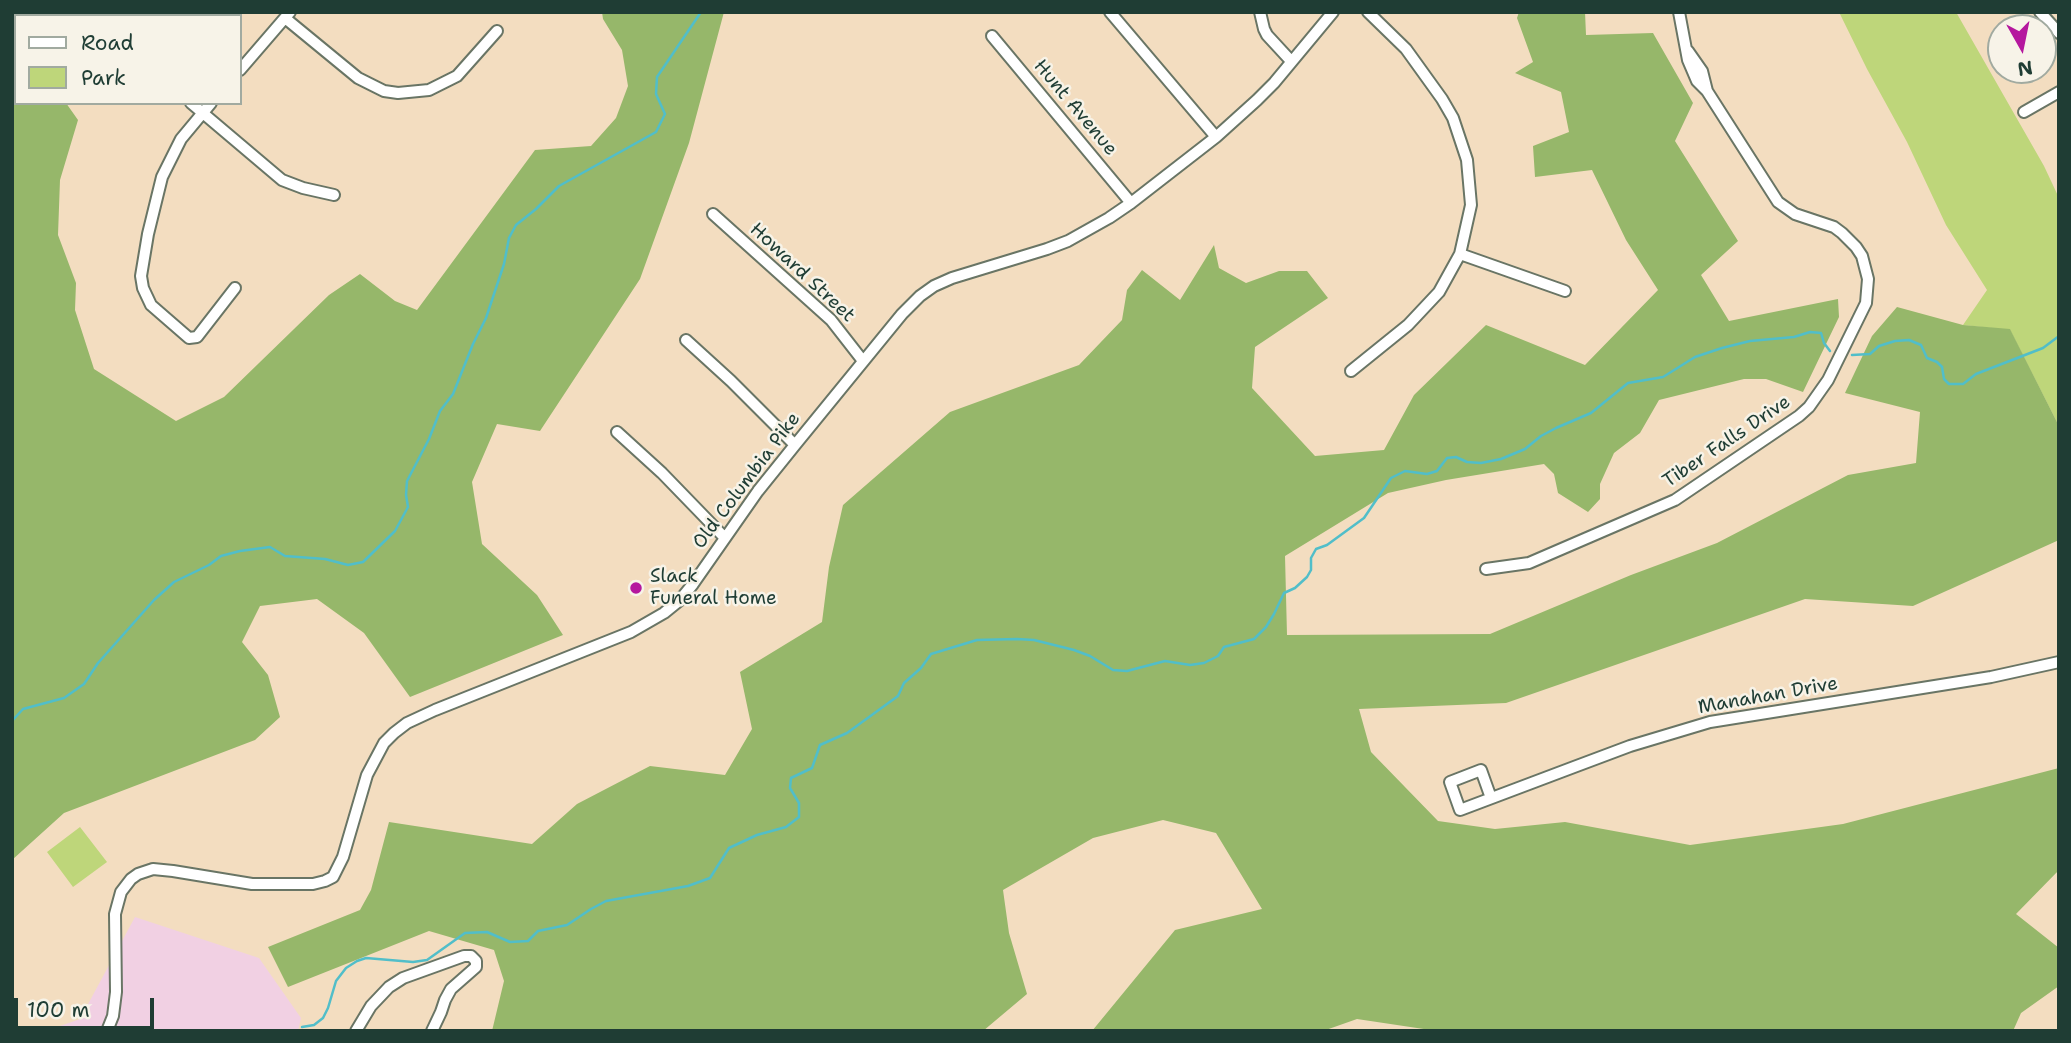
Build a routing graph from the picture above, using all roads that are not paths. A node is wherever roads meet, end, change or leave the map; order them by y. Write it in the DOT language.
graph roads {
  1 [pos="1110,12"];
  2 [pos="1260,12"];
  3 [pos="1333,12"];
  4 [pos="1368,12"];
  5 [pos="1679,12"];
  6 [pos="2040,12"];
  7 [pos="288,15"];
  8 [pos="497,31"];
  9 [pos="2059,33"];
  10 [pos="992,36"];
  11 [pos="1292,61"];
  12 [pos="242,68"];
  13 [pos="2059,92"];
  14 [pos="193,105"];
  15 [pos="209,105"];
  16 [pos="2024,111"];
  17 [pos="202,113"];
  18 [pos="1216,137"];
  19 [pos="334,195"];
  20 [pos="1131,203"];
  21 [pos="713,214"];
  22 [pos="1460,254"];
  23 [pos="235,288"];
  24 [pos="1564,291"];
  25 [pos="686,340"];
  26 [pos="863,361"];
  27 [pos="1351,371"];
  28 [pos="617,432"];
  29 [pos="795,445"];
  30 [pos="724,537"];
  31 [pos="1486,569"];
  32 [pos="2059,662"];
  33 [pos="1491,798"];
  34 [pos="107,1031"];
  35 [pos="356,1031"];
  36 [pos="432,1031"];
  1 -- 18 [label="street"];
  2 -- 11 [label="street"];
  3 -- 11 [label="street, Old Columbia Pike"];
  4 -- 22 [label="street"];
  5 -- 31 [label="street, Tiber Falls Drive"];
  6 -- 9 [label="street"];
  7 -- 8 [label="street"];
  7 -- 12 [label="street"];
  10 -- 20 [label="street, Hunt Avenue"];
  11 -- 18 [label="street, Old Columbia Pike"];
  13 -- 16 [label="street"];
  14 -- 17 [label="street"];
  15 -- 17 [label="street"];
  17 -- 19 [label="street"];
  17 -- 23 [label="street"];
  18 -- 20 [label="street, Old Columbia Pike"];
  20 -- 26 [label="street, Old Columbia Pike"];
  21 -- 26 [label="street, Howard Street"];
  22 -- 24 [label="street"];
  22 -- 27 [label="street"];
  25 -- 29 [label="street"];
  26 -- 29 [label="street, Old Columbia Pike"];
  28 -- 30 [label="street"];
  29 -- 30 [label="street, Old Columbia Pike"];
  30 -- 34 [label="street, Old Columbia Pike"];
  32 -- 33 [label="street, Manahan Drive"];
  35 -- 36 [label="street"];
}
